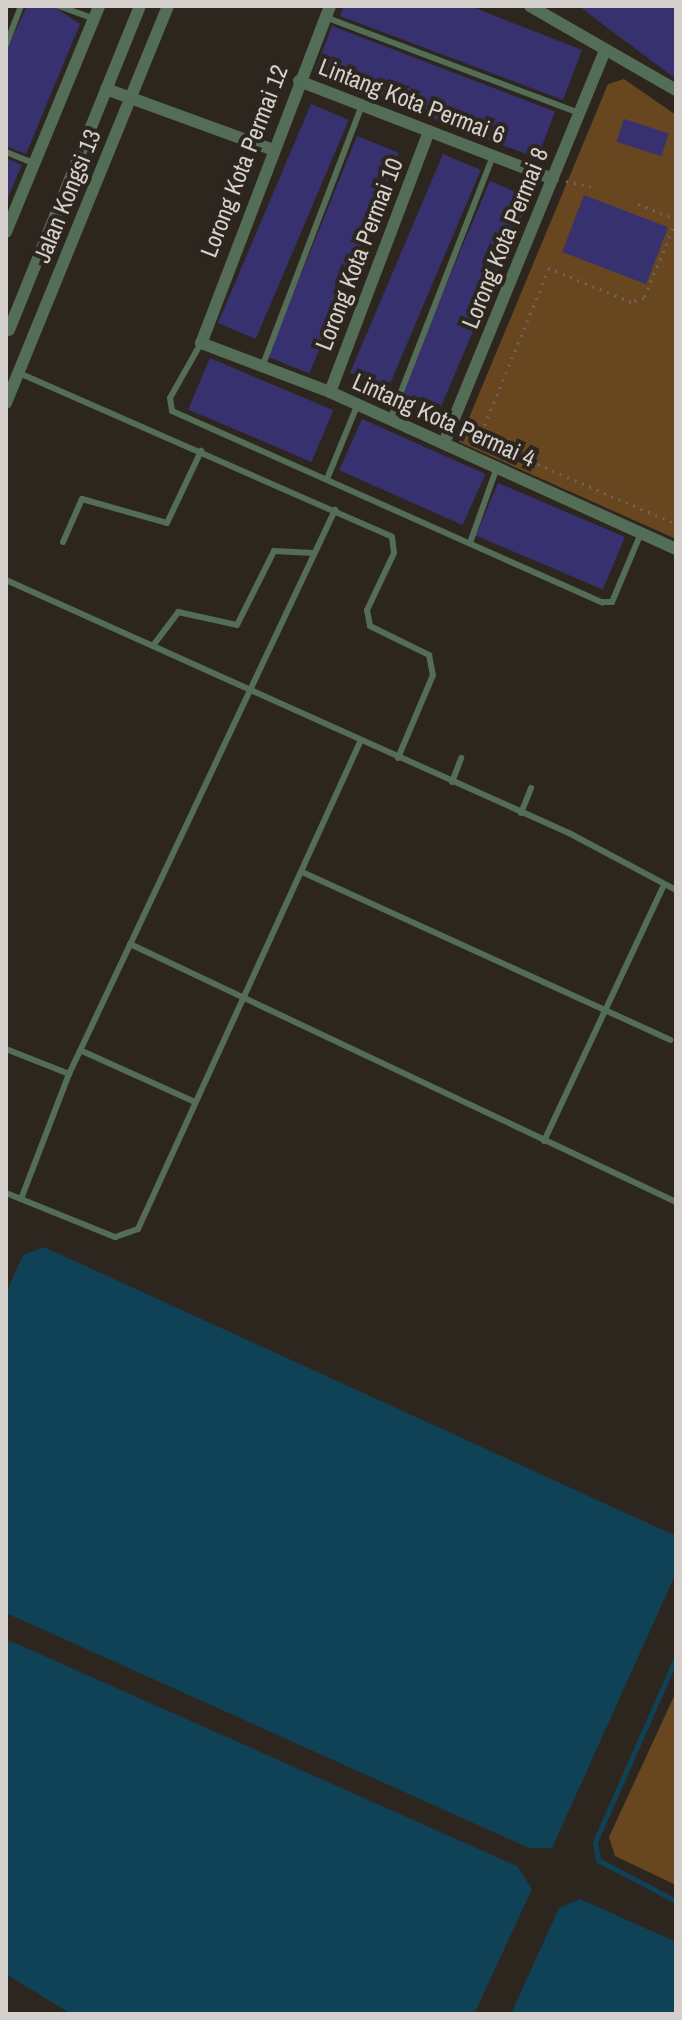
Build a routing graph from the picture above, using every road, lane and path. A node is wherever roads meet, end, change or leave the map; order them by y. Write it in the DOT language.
graph roads {
  1 [pos="21,6"];
  2 [pos="59,6"];
  3 [pos="99,6"];
  4 [pos="140,6"];
  5 [pos="168,6"];
  6 [pos="530,6"];
  7 [pos="328,12"];
  8 [pos="94,19"];
  9 [pos="6,45"];
  10 [pos="605,50"];
  11 [pos="299,81"];
  12 [pos="106,89"];
  13 [pos="676,90"];
  14 [pos="132,97"];
  15 [pos="362,105"];
  16 [pos="579,113"];
  17 [pos="429,131"];
  18 [pos="271,149"];
  19 [pos="6,152"];
  20 [pos="493,156"];
  21 [pos="36,165"];
  22 [pos="553,179"];
  23 [pos="590,186"];
  24 [pos="638,204"];
  25 [pos="676,220"];
  26 [pos="6,232"];
  27 [pos="8,329"];
  28 [pos="201,338"];
  29 [pos="33,341"];
  30 [pos="262,367"];
  31 [pos="19,373"];
  32 [pos="330,392"];
  33 [pos="6,403"];
  34 [pos="357,406"];
  35 [pos="390,420"];
  36 [pos="444,443"];
  37 [pos="201,451"];
  38 [pos="497,467"];
  39 [pos="327,479"];
  40 [pos="335,510"];
  41 [pos="676,524"];
  42 [pos="641,533"];
  43 [pos="63,542"];
  44 [pos="470,543"];
  45 [pos="676,549"];
  46 [pos="314,553"];
  47 [pos="6,580"];
  48 [pos="155,643"];
  49 [pos="249,687"];
  50 [pos="360,742"];
  51 [pos="398,758"];
  52 [pos="461,758"];
  53 [pos="452,782"];
  54 [pos="531,788"];
  55 [pos="521,813"];
  56 [pos="302,872"];
  57 [pos="664,885"];
  58 [pos="676,890"];
  59 [pos="130,944"];
  60 [pos="244,999"];
  61 [pos="605,1011"];
  62 [pos="671,1040"];
  63 [pos="6,1049"];
  64 [pos="82,1051"];
  65 [pos="69,1074"];
  66 [pos="195,1102"];
  67 [pos="544,1141"];
  68 [pos="6,1193"];
  69 [pos="21,1199"];
  70 [pos="676,1202"];
  1 -- 9 [label="lane"];
  2 -- 8 [label="lane"];
  3 -- 8 [label="street"];
  4 -- 12 [label="street"];
  5 -- 14 [label="street, Jalan Kongsi 13"];
  6 -- 10 [label="street"];
  7 -- 11 [label="street, Lorong Kota Permai 12"];
  7 -- 16 [label="lane"];
  8 -- 21 [label="street"];
  10 -- 13 [label="street"];
  10 -- 16 [label="street, Lorong Kota Permai 8"];
  11 -- 15 [label="street, Lintang Kota Permai 6"];
  11 -- 18 [label="street, Lorong Kota Permai 12"];
  12 -- 14 [label="street"];
  12 -- 27 [label="street"];
  14 -- 18 [label="street"];
  14 -- 29 [label="street, Jalan Kongsi 13"];
  15 -- 17 [label="street, Lintang Kota Permai 6"];
  15 -- 30 [label="lane"];
  16 -- 22 [label="street, Lorong Kota Permai 8"];
  17 -- 20 [label="street, Lintang Kota Permai 6"];
  17 -- 32 [label="street, Lorong Kota Permai 10"];
  18 -- 28 [label="street, Lorong Kota Permai 12"];
  19 -- 21 [label="lane"];
  20 -- 22 [label="street, Lintang Kota Permai 6"];
  20 -- 35 [label="lane"];
  21 -- 26 [label="street"];
  22 -- 23 [label="path"];
  22 -- 36 [label="street, Lorong Kota Permai 8"];
  24 -- 25 [label="path"];
  25 -- 41 [label="path"];
  27 -- 29 [label="street"];
  28 -- 30 [label="street, Lintang Kota Permai 4"];
  28 -- 39 [label="lane"];
  29 -- 31 [label="street, Jalan Kongsi 13"];
  30 -- 32 [label="street, Lintang Kota Permai 4"];
  31 -- 33 [label="street, Jalan Kongsi 13"];
  31 -- 37 [label="lane"];
  32 -- 34 [label="street, Lintang Kota Permai 4"];
  34 -- 35 [label="street, Lintang Kota Permai 4"];
  34 -- 39 [label="lane"];
  35 -- 36 [label="street, Lintang Kota Permai 4"];
  36 -- 38 [label="street, Lintang Kota Permai 4"];
  37 -- 40 [label="lane"];
  37 -- 43 [label="lane"];
  38 -- 42 [label="street, Lintang Kota Permai 4"];
  38 -- 44 [label="lane"];
  39 -- 44 [label="lane"];
  40 -- 46 [label="lane"];
  40 -- 51 [label="lane"];
  42 -- 44 [label="lane"];
  42 -- 45 [label="street, Lintang Kota Permai 4"];
  46 -- 48 [label="lane"];
  46 -- 49 [label="lane"];
  47 -- 48 [label="lane"];
  48 -- 49 [label="lane"];
  49 -- 50 [label="lane"];
  49 -- 59 [label="lane"];
  50 -- 51 [label="lane"];
  50 -- 56 [label="lane"];
  51 -- 53 [label="lane"];
  52 -- 53 [label="lane"];
  53 -- 55 [label="lane"];
  54 -- 55 [label="lane"];
  55 -- 57 [label="lane"];
  56 -- 60 [label="lane"];
  56 -- 61 [label="lane"];
  57 -- 58 [label="lane"];
  57 -- 61 [label="lane"];
  59 -- 60 [label="lane"];
  59 -- 64 [label="lane"];
  60 -- 66 [label="lane"];
  60 -- 67 [label="lane"];
  61 -- 62 [label="lane"];
  61 -- 67 [label="lane"];
  63 -- 65 [label="lane"];
  64 -- 65 [label="lane"];
  64 -- 66 [label="lane"];
  65 -- 69 [label="lane"];
  66 -- 69 [label="lane"];
  67 -- 70 [label="lane"];
  68 -- 69 [label="lane"];
}
